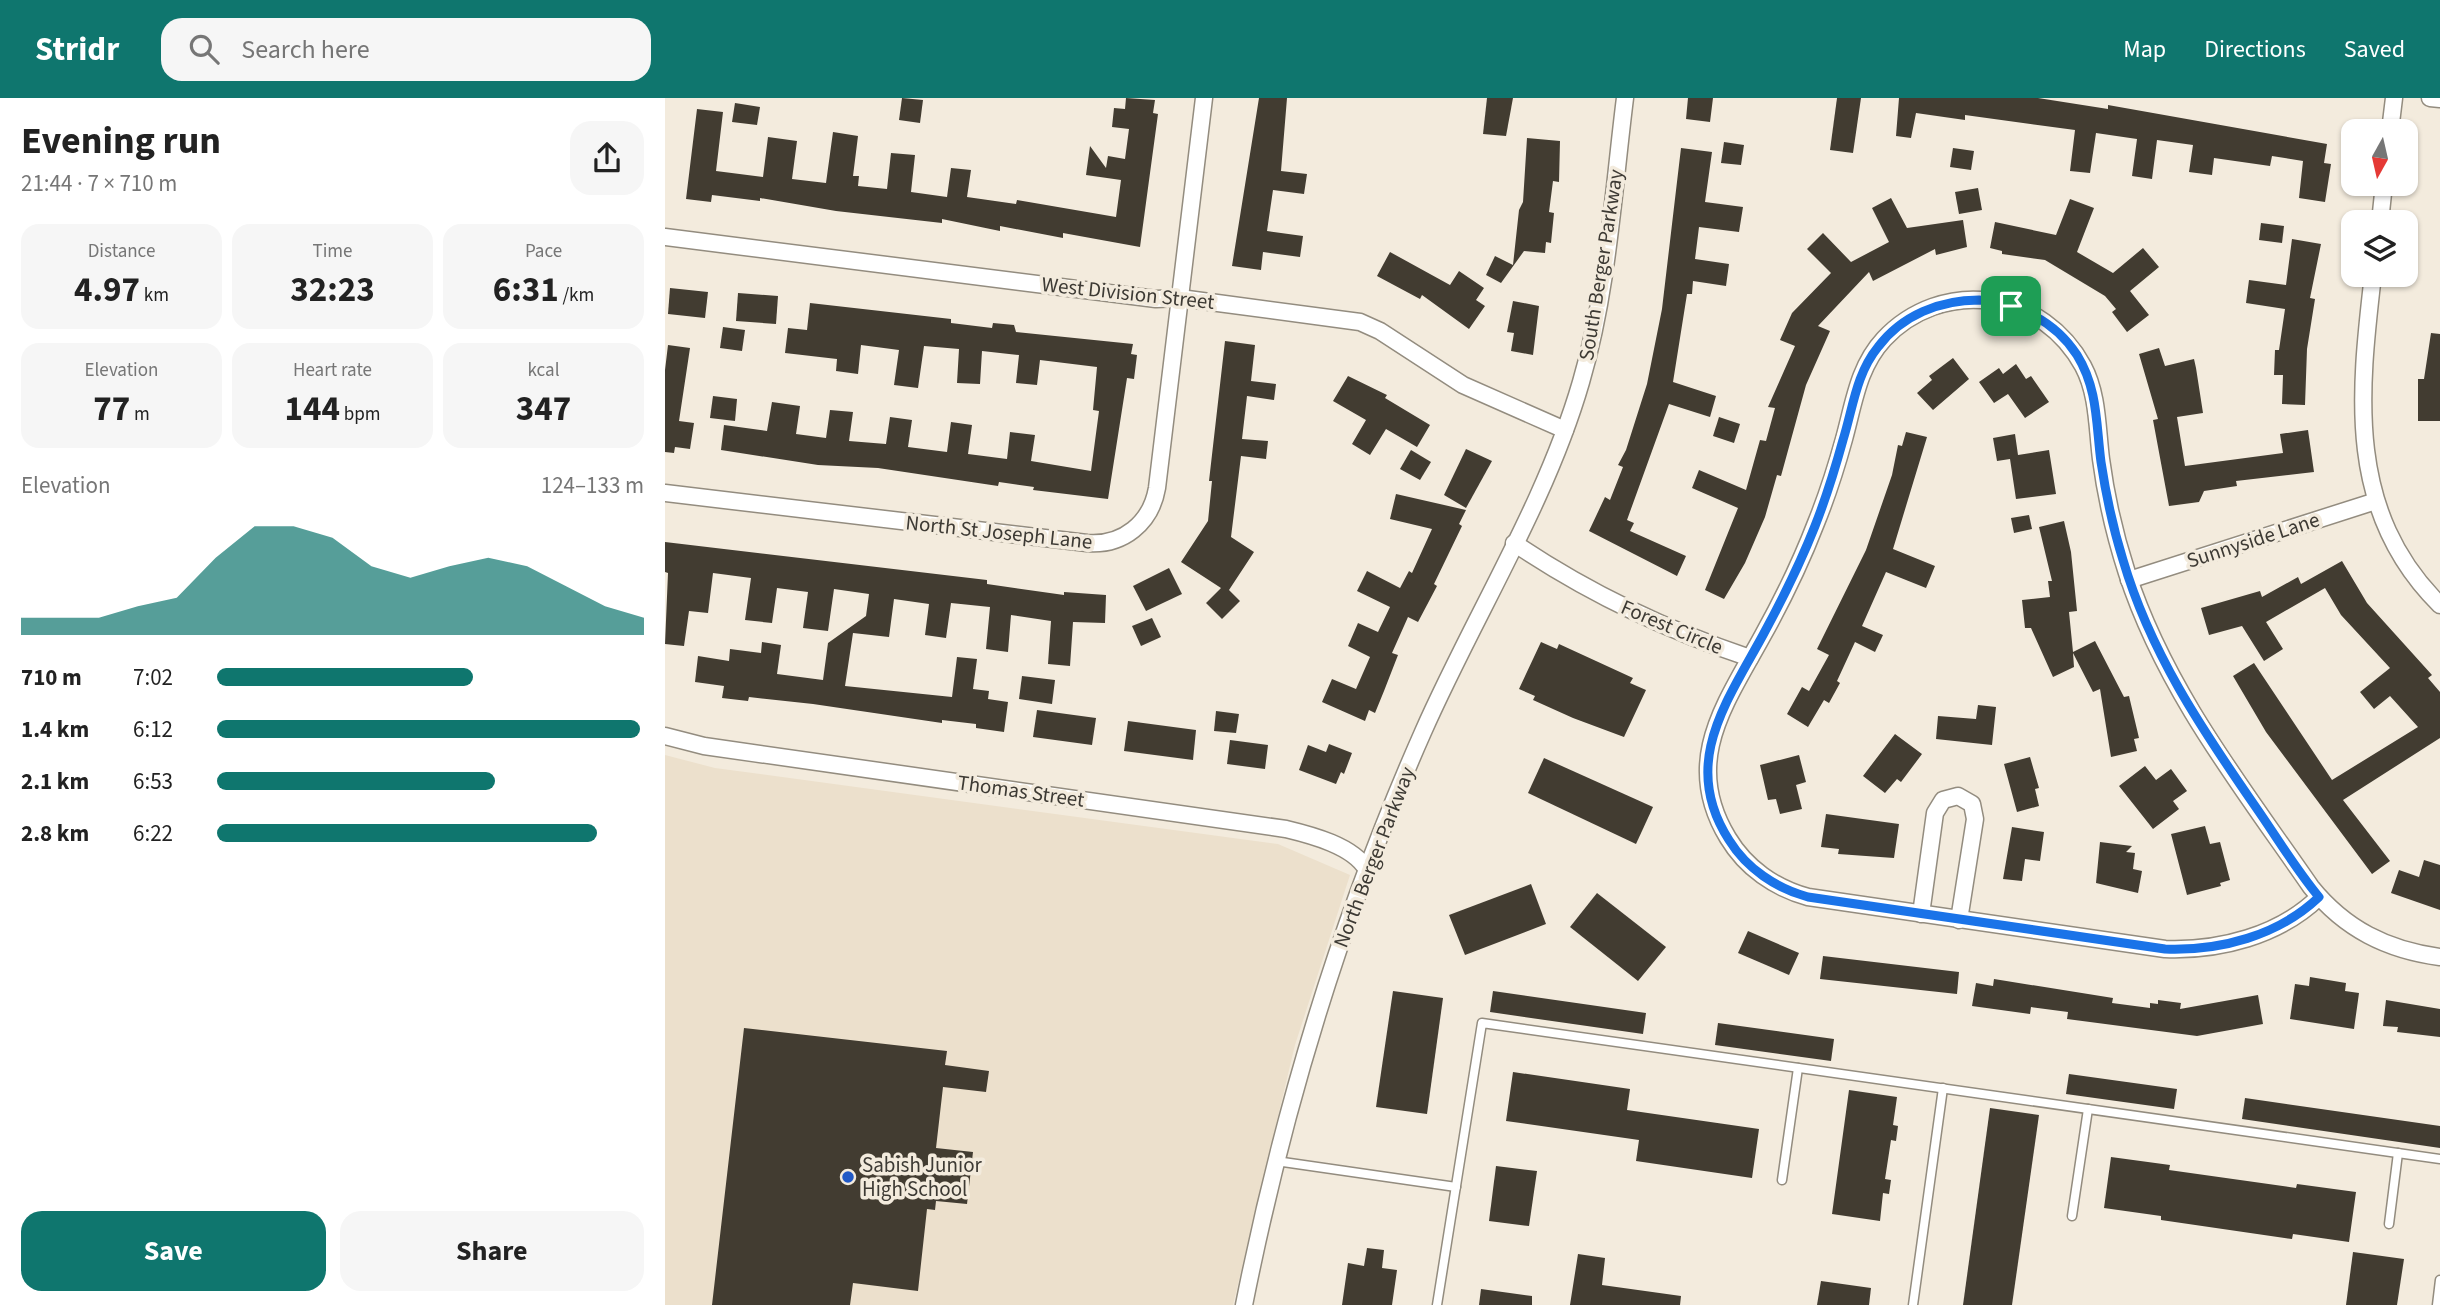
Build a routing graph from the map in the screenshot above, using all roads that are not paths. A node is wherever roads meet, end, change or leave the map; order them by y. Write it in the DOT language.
graph roads {
  1 [pos="1204,98"];
  2 [pos="1625,98"];
  3 [pos="2394,98"];
  4 [pos="2430,98"];
  5 [pos="2440,99"];
  6 [pos="2392,119"];
  7 [pos="665,237"];
  8 [pos="2372,287"];
  9 [pos="1180,298"];
  10 [pos="1565,430"];
  11 [pos="665,493"];
  12 [pos="2376,501"];
  13 [pos="1514,543"];
  14 [pos="2129,580"];
  15 [pos="2440,605"];
  16 [pos="1750,658"];
  17 [pos="665,736"];
  18 [pos="1367,870"];
  19 [pos="2319,897"];
  20 [pos="1921,915"];
  21 [pos="1959,920"];
  22 [pos="2440,957"];
  23 [pos="1798,1068"];
  24 [pos="1943,1088"];
  25 [pos="2088,1109"];
  26 [pos="2398,1153"];
  27 [pos="2440,1159"];
  28 [pos="1276,1161"];
  29 [pos="1782,1180"];
  30 [pos="1456,1187"];
  31 [pos="2072,1216"];
  32 [pos="2389,1224"];
  33 [pos="2440,1280"];
  34 [pos="1244,1305"];
  35 [pos="1437,1305"];
  36 [pos="1913,1305"];
  37 [pos="2437,1305"];
  1 -- 9 [label="street, North St Joseph Lane"];
  2 -- 10 [label="street, South Berger Parkway"];
  3 -- 6 [label="street"];
  4 -- 5 [label="street"];
  7 -- 9 [label="street, West Division Street"];
  8 -- 12 [label="street"];
  9 -- 10 [label="street, West Division Street"];
  9 -- 11 [label="street, North St Joseph Lane"];
  10 -- 13 [label="street, North Berger Parkway"];
  12 -- 14 [label="street, Sunnyside Lane"];
  12 -- 15 [label="street"];
  13 -- 16 [label="street, Forest Circle"];
  13 -- 18 [label="street, North Berger Parkway"];
  14 -- 16 [label="street, Forest Circle"];
  14 -- 19 [label="street, Forest Circle"];
  16 -- 20 [label="street"];
  17 -- 18 [label="street, Thomas Street"];
  18 -- 28 [label="street, North Berger Parkway"];
  19 -- 21 [label="street"];
  19 -- 22 [label="street, Forest Circle"];
  20 -- 21 [label="street"];
  20 -- 21 [label="street"];
  23 -- 24 [label="lane"];
  23 -- 29 [label="lane"];
  23 -- 30 [label="lane"];
  24 -- 25 [label="lane"];
  24 -- 36 [label="lane"];
  25 -- 26 [label="lane"];
  25 -- 31 [label="lane"];
  26 -- 27 [label="lane"];
  26 -- 32 [label="lane"];
  28 -- 30 [label="lane"];
  28 -- 34 [label="street, North Berger Parkway"];
  30 -- 35 [label="lane"];
  33 -- 37 [label="lane"];
}
